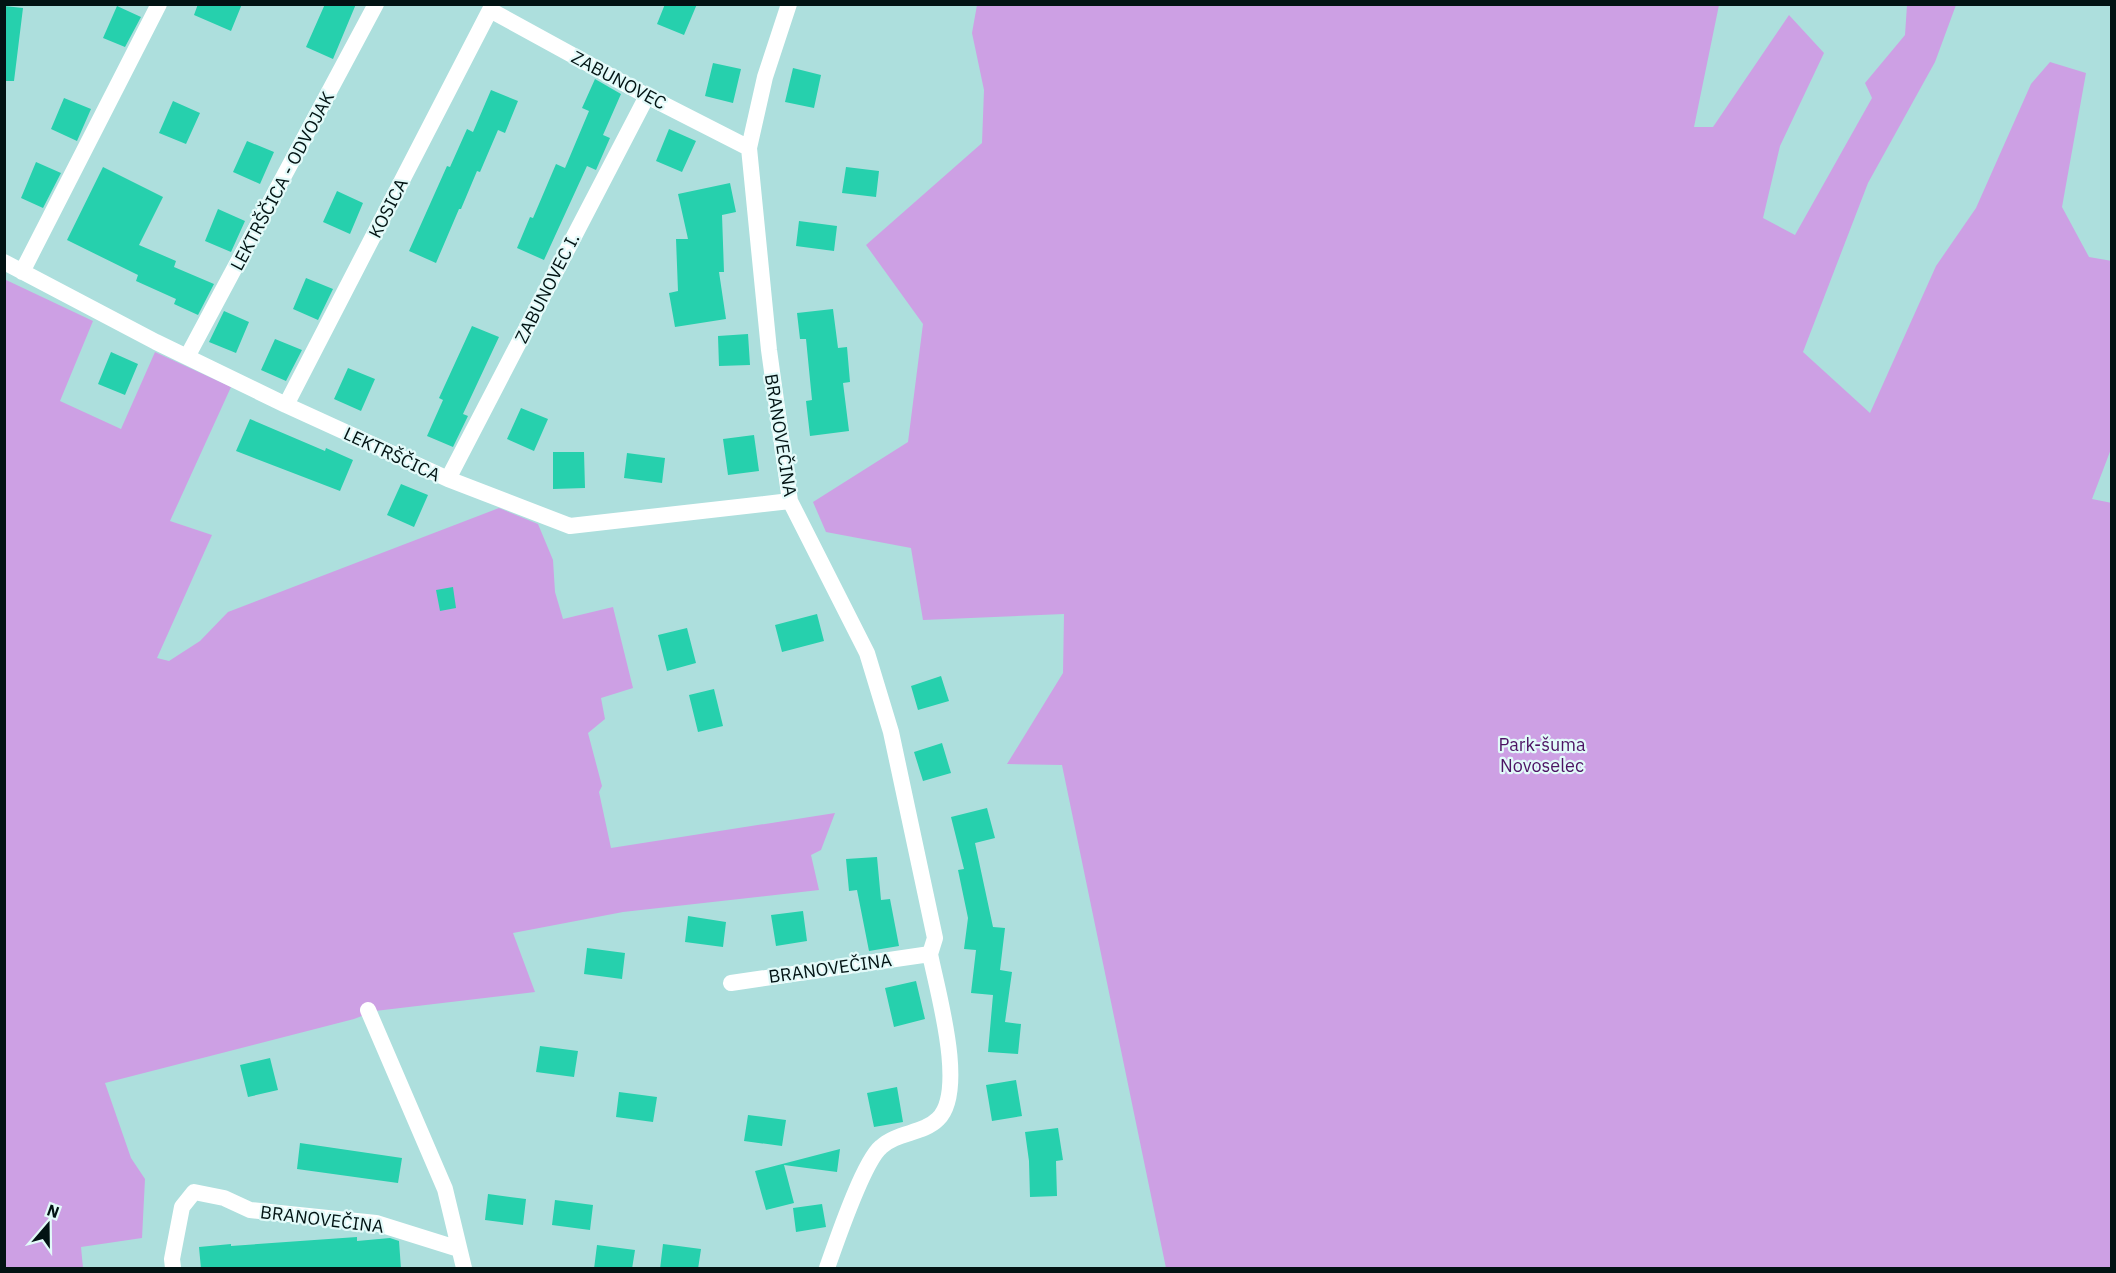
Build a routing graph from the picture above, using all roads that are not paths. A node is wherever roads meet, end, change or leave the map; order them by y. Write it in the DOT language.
graph roads {
  1 [pos="159,4"];
  2 [pos="376,4"];
  3 [pos="789,4"];
  4 [pos="490,10"];
  5 [pos="647,96"];
  6 [pos="749,147"];
  7 [pos="4,262"];
  8 [pos="22,272"];
  9 [pos="187,357"];
  10 [pos="286,405"];
  11 [pos="448,479"];
  12 [pos="790,501"];
  13 [pos="930,954"];
  14 [pos="731,983"];
  15 [pos="368,1010"];
  16 [pos="459,1249"];
  17 [pos="173,1269"];
  18 [pos="464,1269"];
  19 [pos="827,1269"];
  1 -- 8 [label="street"];
  2 -- 9 [label="street, LEKTRŠČICA - ODVOJAK"];
  3 -- 6 [label="street, BRANOVEČINA"];
  4 -- 5 [label="street, ZABUNOVEC"];
  4 -- 10 [label="street, KOSICA"];
  5 -- 6 [label="street, ZABUNOVEC"];
  5 -- 11 [label="street, ZABUNOVEC I."];
  6 -- 12 [label="street, BRANOVEČINA"];
  7 -- 8 [label="street, LEKTRŠČICA"];
  8 -- 9 [label="street, LEKTRŠČICA"];
  9 -- 10 [label="street, LEKTRŠČICA"];
  10 -- 11 [label="street, LEKTRŠČICA"];
  11 -- 12 [label="street, LEKTRŠČICA"];
  12 -- 13 [label="street, BRANOVEČINA"];
  13 -- 14 [label="street, BRANOVEČINA"];
  13 -- 19 [label="street, BRANOVEČINA"];
  15 -- 16 [label="street"];
  16 -- 17 [label="street, BRANOVEČINA"];
  16 -- 18 [label="street"];
}
